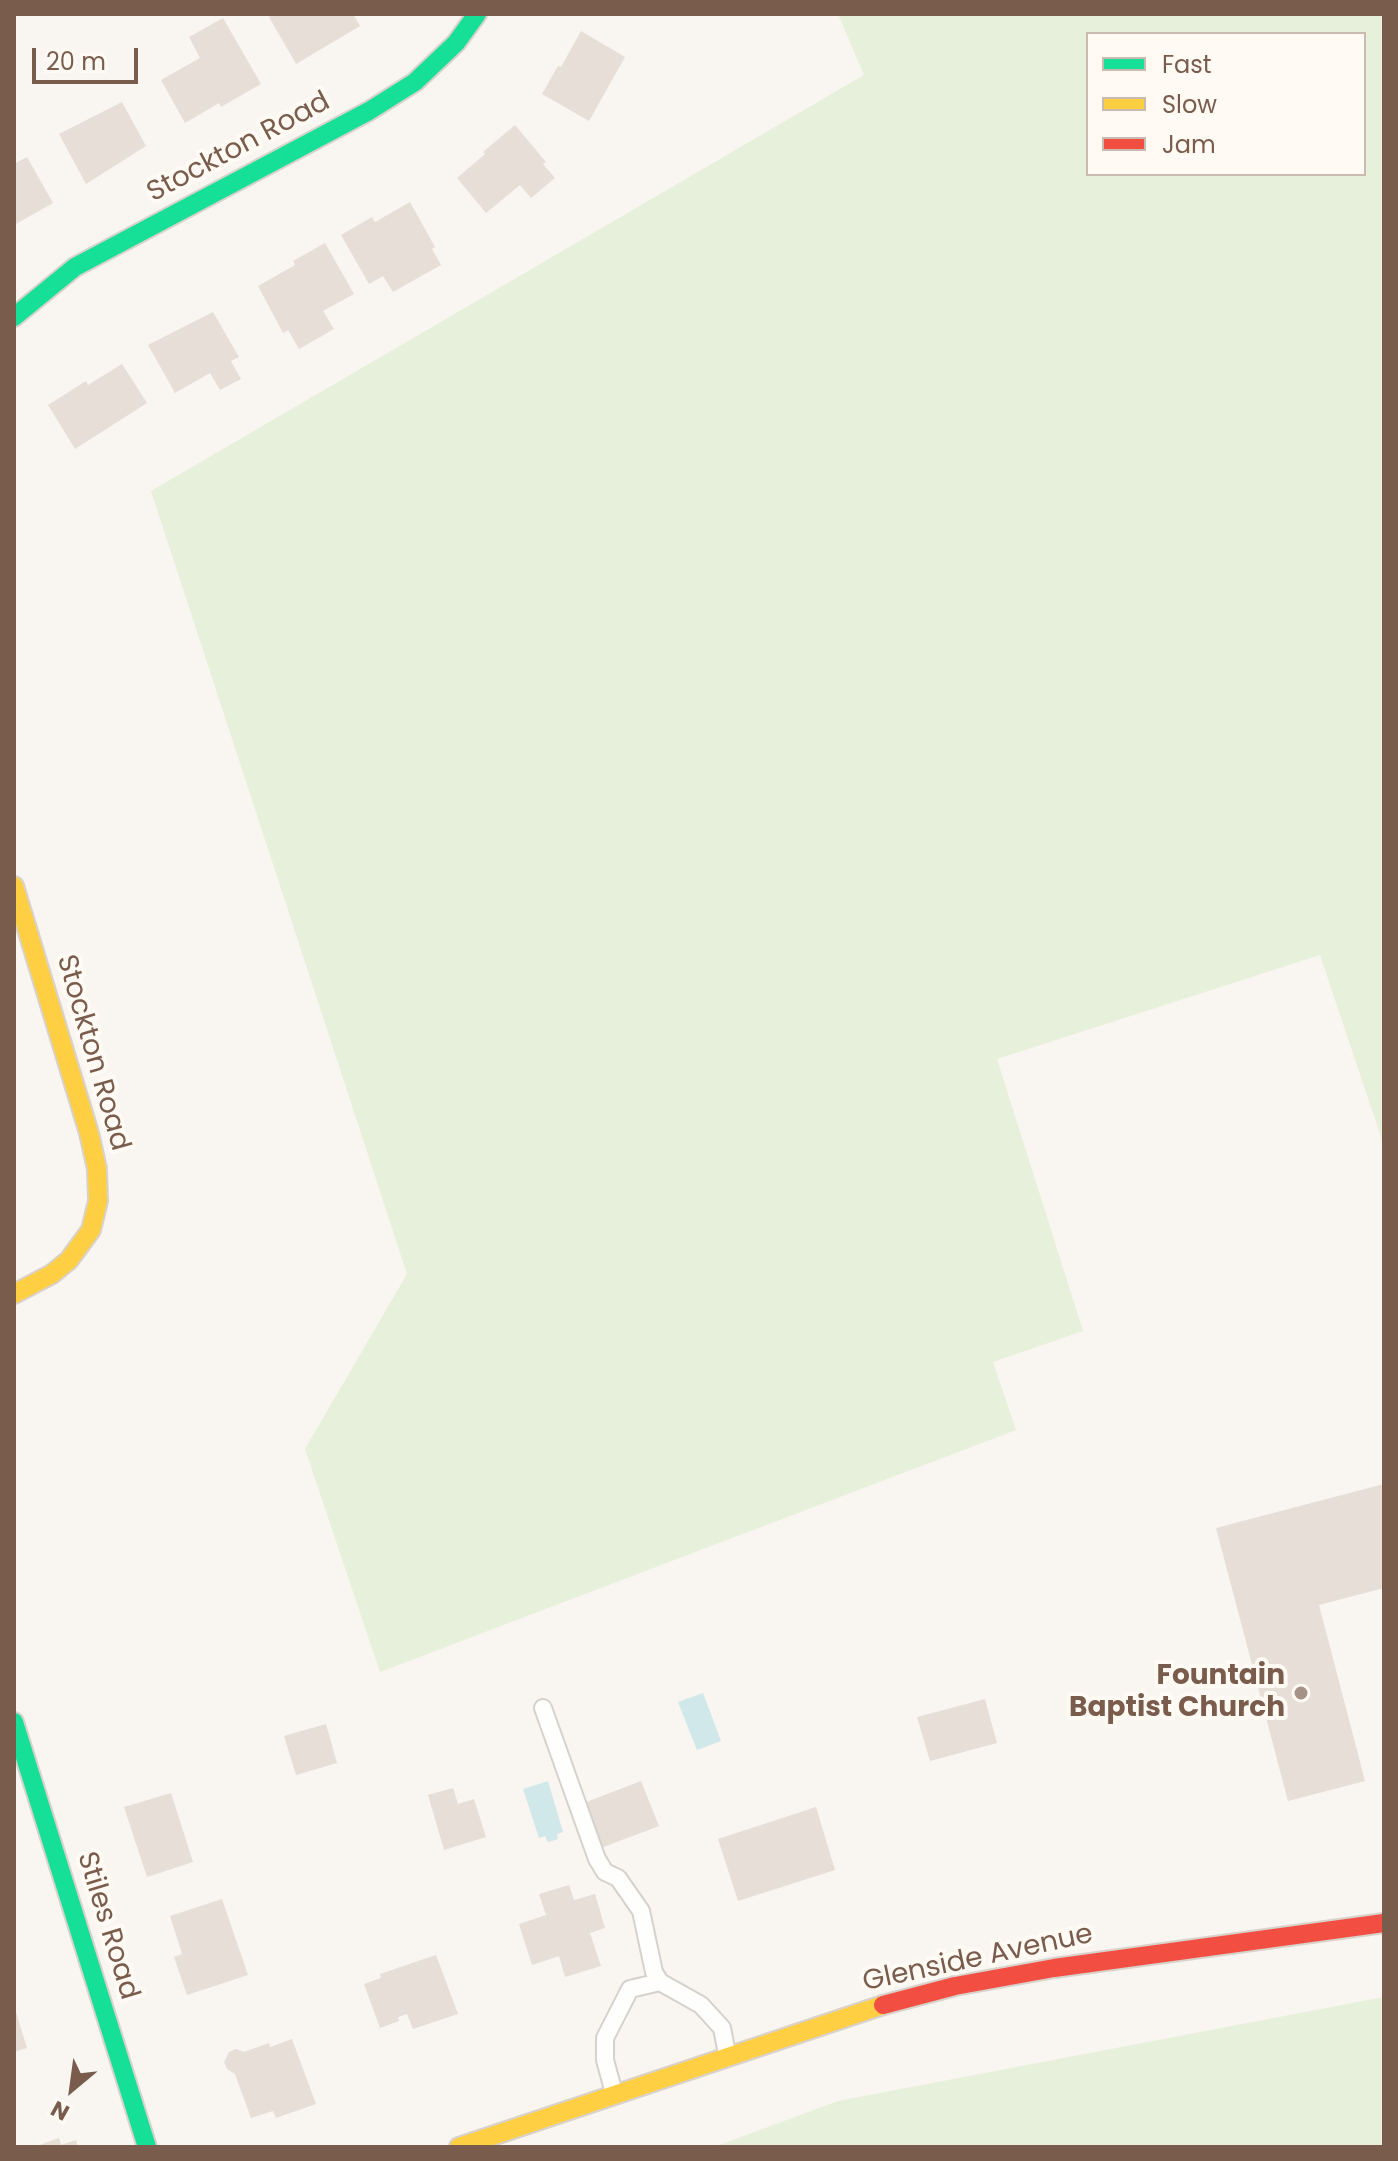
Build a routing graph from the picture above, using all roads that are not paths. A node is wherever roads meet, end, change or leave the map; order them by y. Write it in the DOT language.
graph roads {
  1 [pos="477,14"];
  2 [pos="14,317"];
  3 [pos="14,886"];
  4 [pos="14,1294"];
  5 [pos="543,1708"];
  6 [pos="14,1722"];
  7 [pos="1384,1923"];
  8 [pos="660,1982"];
  9 [pos="727,2056"];
  10 [pos="615,2094"];
  11 [pos="147,2147"];
  12 [pos="459,2147"];
  1 -- 2 [label="street, Stockton Road"];
  3 -- 4 [label="street, Stockton Road"];
  5 -- 8 [label="lane"];
  6 -- 11 [label="street, Stiles Road"];
  7 -- 9 [label="street, Glenside Avenue"];
  8 -- 9 [label="lane"];
  8 -- 10 [label="lane"];
  9 -- 10 [label="street, Glenside Avenue"];
  10 -- 12 [label="street, Glenside Avenue"];
}
